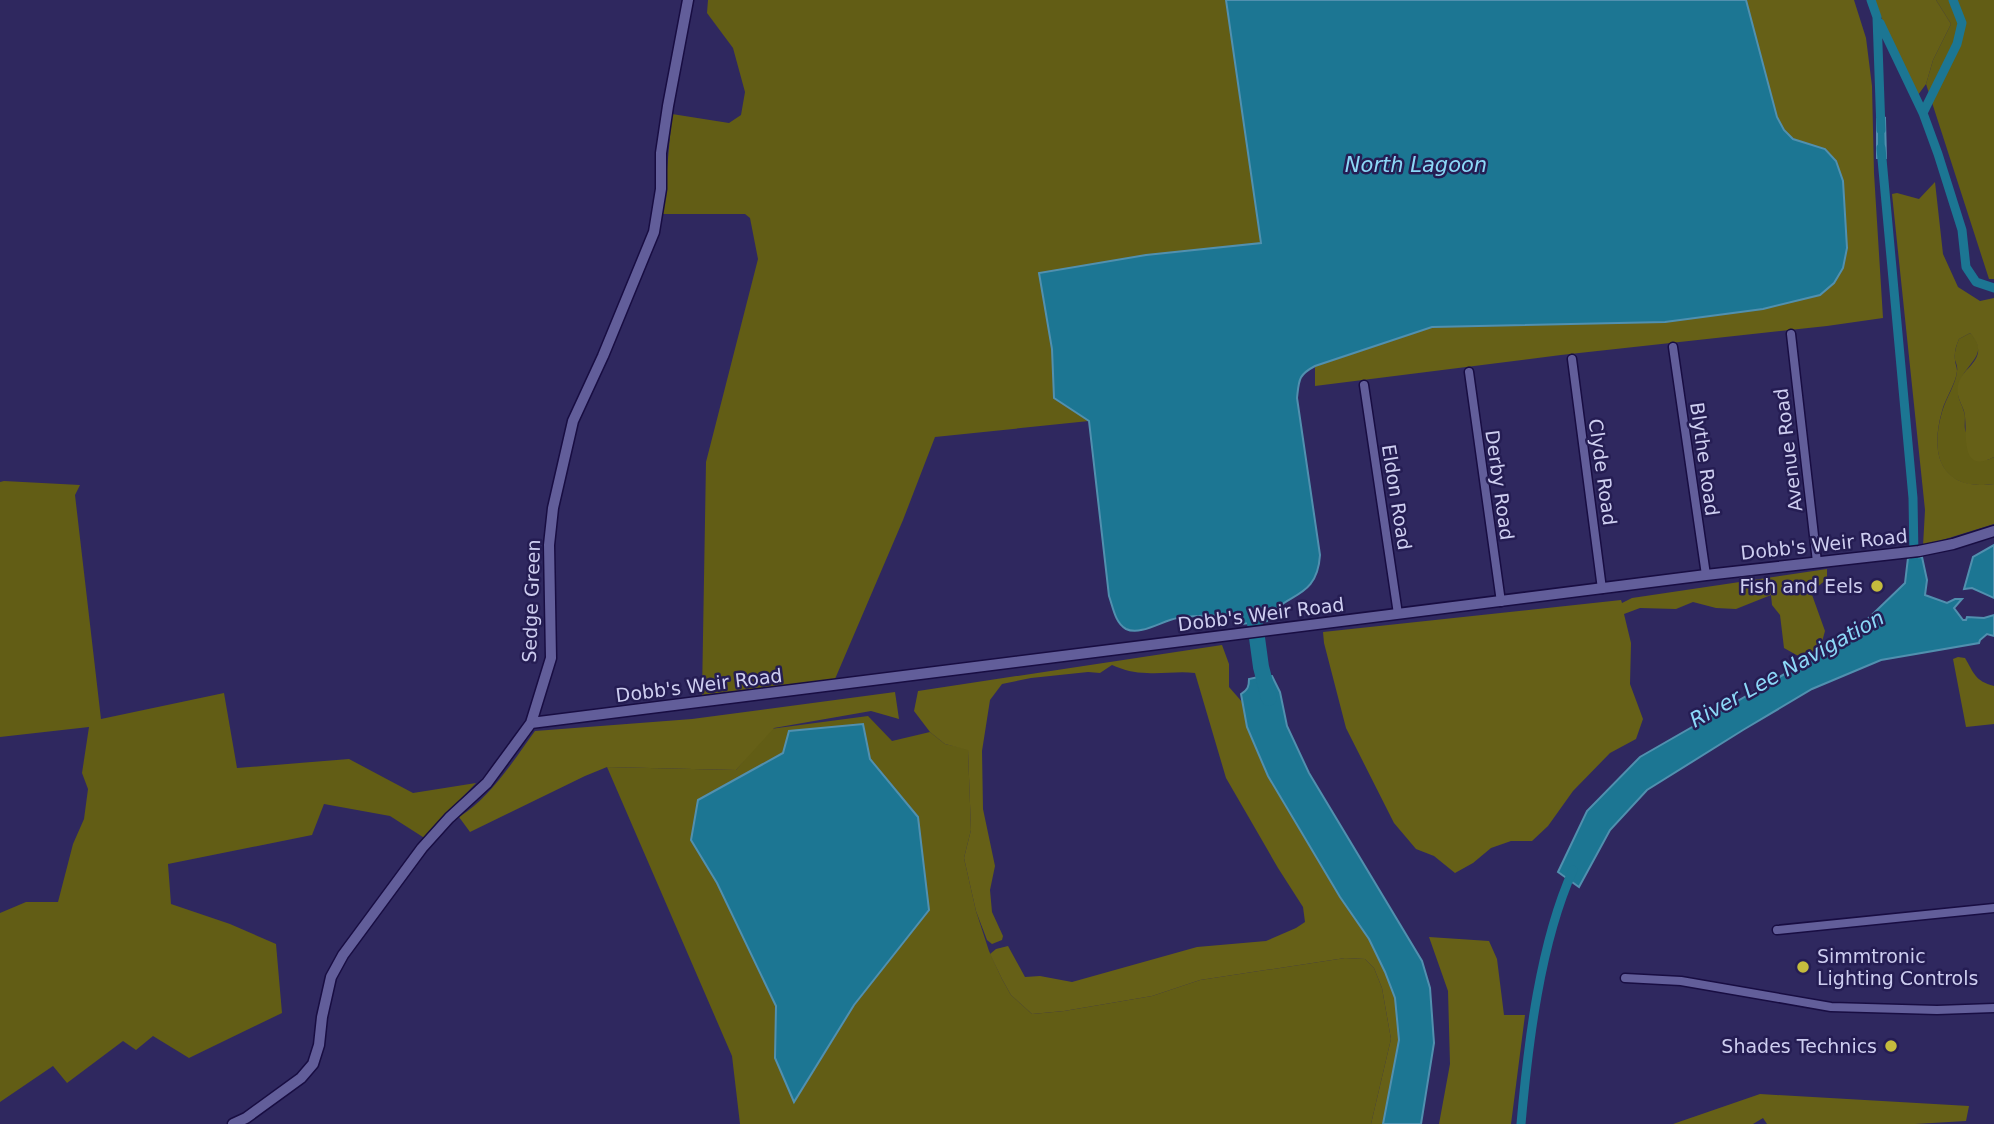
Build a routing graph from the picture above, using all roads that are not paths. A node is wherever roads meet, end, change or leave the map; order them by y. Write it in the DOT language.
graph roads {
  1 [pos="688,0"];
  2 [pos="1791,334"];
  3 [pos="1673,347"];
  4 [pos="1572,359"];
  5 [pos="1469,372"];
  6 [pos="1364,385"];
  7 [pos="1994,531"];
  8 [pos="1817,562"];
  9 [pos="1706,575"];
  10 [pos="1602,589"];
  11 [pos="1501,601"];
  12 [pos="1398,614"];
  13 [pos="531,723"];
  14 [pos="1994,908"];
  15 [pos="1777,930"];
  16 [pos="1625,978"];
  17 [pos="1994,1008"];
  18 [pos="248,1121"];
  19 [pos="233,1124"];
  1 -- 13 [label="street, Sedge Green"];
  2 -- 8 [label="street, Avenue Road"];
  3 -- 9 [label="street, Blythe Road"];
  4 -- 10 [label="street, Clyde Road"];
  5 -- 11 [label="street, Derby Road"];
  6 -- 12 [label="street, Eldon Road"];
  7 -- 8 [label="street, Dobb's Weir Road"];
  8 -- 9 [label="street, Dobb's Weir Road"];
  9 -- 10 [label="street, Dobb's Weir Road"];
  10 -- 11 [label="street, Dobb's Weir Road"];
  11 -- 12 [label="street, Dobb's Weir Road"];
  12 -- 13 [label="street, Dobb's Weir Road"];
  13 -- 18 [label="street, Sedge Green"];
  14 -- 15 [label="street"];
  16 -- 17 [label="street"];
  18 -- 19 [label="street, Sedge Green"];
}
